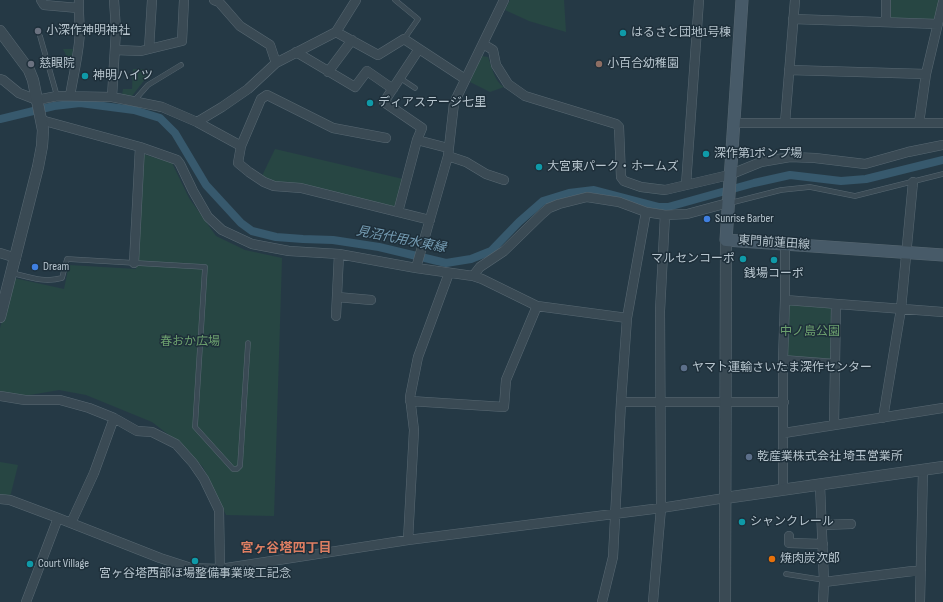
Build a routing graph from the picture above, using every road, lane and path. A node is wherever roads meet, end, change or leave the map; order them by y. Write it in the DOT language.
graph roads {
  1 [pos="41,0"];
  2 [pos="114,0"];
  3 [pos="152,0"];
  4 [pos="184,0"];
  5 [pos="356,0"];
  6 [pos="394,0"];
  7 [pos="504,0"];
  8 [pos="699,0"];
  9 [pos="742,0"];
  10 [pos="795,0"];
  11 [pos="886,0"];
  12 [pos="217,1"];
  13 [pos="943,2"];
  14 [pos="79,4"];
  15 [pos="793,19"];
  16 [pos="886,22"];
  17 [pos="938,24"];
  18 [pos="0,31"];
  19 [pos="336,32"];
  20 [pos="40,36"];
  21 [pos="404,39"];
  22 [pos="352,40"];
  23 [pos="483,44"];
  24 [pos="149,49"];
  25 [pos="419,49"];
  26 [pos="115,50"];
  27 [pos="296,52"];
  28 [pos="276,63"];
  29 [pos="181,65"];
  30 [pos="789,70"];
  31 [pos="328,72"];
  32 [pos="926,74"];
  33 [pos="400,78"];
  34 [pos="0,79"];
  35 [pos="465,79"];
  36 [pos="415,88"];
  37 [pos="248,89"];
  38 [pos="392,89"];
  39 [pos="57,96"];
  40 [pos="70,96"];
  41 [pos="112,97"];
  42 [pos="260,99"];
  43 [pos="37,101"];
  44 [pos="134,101"];
  45 [pos="41,118"];
  46 [pos="197,122"];
  47 [pos="734,123"];
  48 [pos="785,123"];
  49 [pos="918,123"];
  50 [pos="943,123"];
  51 [pos="386,138"];
  52 [pos="417,140"];
  53 [pos="943,145"];
  54 [pos="241,146"];
  55 [pos="140,147"];
  56 [pos="448,152"];
  57 [pos="943,174"];
  58 [pos="504,180"];
  59 [pos="729,180"];
  60 [pos="913,182"];
  61 [pos="686,185"];
  62 [pos="728,201"];
  63 [pos="398,212"];
  64 [pos="646,212"];
  65 [pos="665,215"];
  66 [pos="430,220"];
  67 [pos="726,240"];
  68 [pos="786,244"];
  69 [pos="906,252"];
  70 [pos="0,253"];
  71 [pos="339,254"];
  72 [pos="943,255"];
  73 [pos="16,258"];
  74 [pos="134,263"];
  75 [pos="416,266"];
  76 [pos="11,273"];
  77 [pos="449,273"];
  78 [pos="473,276"];
  79 [pos="337,297"];
  80 [pos="371,300"];
  81 [pos="785,300"];
  82 [pos="836,304"];
  83 [pos="537,306"];
  84 [pos="901,309"];
  85 [pos="943,312"];
  86 [pos="336,316"];
  87 [pos="0,317"];
  88 [pos="627,318"];
  89 [pos="248,343"];
  90 [pos="784,360"];
  91 [pos="835,364"];
  92 [pos="0,396"];
  93 [pos="410,402"];
  94 [pos="621,402"];
  95 [pos="661,402"];
  96 [pos="725,402"];
  97 [pos="784,402"];
  98 [pos="943,408"];
  99 [pos="114,418"];
  100 [pos="883,418"];
  101 [pos="834,425"];
  102 [pos="784,433"];
  103 [pos="943,468"];
  104 [pos="923,470"];
  105 [pos="820,485"];
  106 [pos="783,490"];
  107 [pos="725,498"];
  108 [pos="0,499"];
  109 [pos="661,508"];
  110 [pos="616,513"];
  111 [pos="58,518"];
  112 [pos="71,523"];
  113 [pos="851,524"];
  114 [pos="822,525"];
  115 [pos="789,536"];
  116 [pos="408,540"];
  117 [pos="822,544"];
  118 [pos="220,569"];
  119 [pos="921,570"];
  120 [pos="786,574"];
  121 [pos="824,581"];
  122 [pos="26,602"];
  123 [pos="602,602"];
  124 [pos="654,602"];
  125 [pos="725,602"];
  126 [pos="823,602"];
  127 [pos="920,602"];
  1 -- 14 [label="street"];
  2 -- 26 [label="street"];
  3 -- 24 [label="street"];
  4 -- 24 [label="street"];
  5 -- 19 [label="street"];
  6 -- 21 [label="lane"];
  7 -- 23 [label="street"];
  8 -- 61 [label="street"];
  9 -- 47 [label="main road, 東門前蓮田線"];
  10 -- 15 [label="street"];
  11 -- 16 [label="street"];
  12 -- 28 [label="street"];
  13 -- 17 [label="street"];
  14 -- 40 [label="street"];
  15 -- 16 [label="street"];
  15 -- 30 [label="street"];
  16 -- 17 [label="street"];
  17 -- 32 [label="street"];
  18 -- 43 [label="street"];
  19 -- 22 [label="street"];
  19 -- 27 [label="street"];
  20 -- 39 [label="lane"];
  21 -- 22 [label="street"];
  21 -- 25 [label="street"];
  22 -- 31 [label="street"];
  23 -- 35 [label="street"];
  23 -- 61 [label="street"];
  24 -- 26 [label="street"];
  25 -- 33 [label="street"];
  25 -- 35 [label="street"];
  26 -- 41 [label="street"];
  27 -- 28 [label="street"];
  27 -- 31 [label="street"];
  28 -- 37 [label="street"];
  29 -- 44 [label="lane"];
  30 -- 32 [label="street"];
  30 -- 48 [label="street"];
  31 -- 38 [label="street"];
  32 -- 49 [label="street"];
  33 -- 36 [label="lane"];
  33 -- 38 [label="street"];
  34 -- 43 [label="street"];
  35 -- 56 [label="street"];
  37 -- 42 [label="street"];
  37 -- 46 [label="street"];
  38 -- 52 [label="street"];
  39 -- 40 [label="street"];
  39 -- 43 [label="street"];
  40 -- 41 [label="street"];
  41 -- 44 [label="street"];
  42 -- 51 [label="street"];
  42 -- 54 [label="street"];
  43 -- 45 [label="street"];
  44 -- 46 [label="street"];
  45 -- 55 [label="street"];
  45 -- 73 [label="street"];
  46 -- 54 [label="street"];
  47 -- 48 [label="street"];
  47 -- 59 [label="main road, 東門前蓮田線"];
  48 -- 49 [label="street"];
  49 -- 50 [label="street"];
  52 -- 56 [label="street"];
  52 -- 63 [label="street"];
  53 -- 59 [label="street"];
  54 -- 63 [label="street"];
  55 -- 71 [label="street"];
  55 -- 74 [label="street"];
  56 -- 58 [label="street"];
  56 -- 66 [label="street"];
  57 -- 60 [label="lane"];
  59 -- 61 [label="street"];
  59 -- 62 [label="main road, 東門前蓮田線"];
  60 -- 62 [label="lane"];
  60 -- 69 [label="street"];
  62 -- 65 [label="street"];
  62 -- 67 [label="main road, 東門前蓮田線"];
  63 -- 66 [label="street"];
  64 -- 65 [label="street"];
  64 -- 78 [label="street"];
  64 -- 88 [label="street"];
  65 -- 95 [label="street"];
  66 -- 75 [label="street"];
  67 -- 68 [label="main road, 東門前蓮田線"];
  67 -- 96 [label="street"];
  68 -- 69 [label="main road, 東門前蓮田線"];
  68 -- 81 [label="street"];
  69 -- 72 [label="main road, 東門前蓮田線"];
  69 -- 84 [label="street"];
  70 -- 73 [label="street"];
  71 -- 75 [label="street"];
  71 -- 79 [label="street"];
  73 -- 76 [label="street"];
  74 -- 76 [label="lane"];
  74 -- 89 [label="lane"];
  75 -- 77 [label="street"];
  76 -- 87 [label="street"];
  77 -- 78 [label="street"];
  77 -- 93 [label="street"];
  78 -- 83 [label="street"];
  79 -- 80 [label="street"];
  79 -- 86 [label="street"];
  81 -- 82 [label="street"];
  81 -- 90 [label="street"];
  82 -- 84 [label="street"];
  82 -- 91 [label="street"];
  83 -- 88 [label="street"];
  83 -- 93 [label="street"];
  84 -- 85 [label="street"];
  84 -- 100 [label="street"];
  88 -- 94 [label="street"];
  90 -- 91 [label="street"];
  90 -- 97 [label="street"];
  91 -- 101 [label="street"];
  92 -- 99 [label="street"];
  93 -- 116 [label="street"];
  94 -- 95 [label="street"];
  94 -- 110 [label="street"];
  95 -- 96 [label="street"];
  95 -- 109 [label="street"];
  96 -- 97 [label="street"];
  96 -- 107 [label="street"];
  97 -- 102 [label="street"];
  98 -- 100 [label="street"];
  99 -- 112 [label="street"];
  99 -- 118 [label="street"];
  100 -- 101 [label="street"];
  101 -- 102 [label="street"];
  102 -- 106 [label="street"];
  103 -- 104 [label="street"];
  104 -- 105 [label="street"];
  104 -- 119 [label="street"];
  105 -- 106 [label="street"];
  105 -- 114 [label="street"];
  106 -- 107 [label="street"];
  107 -- 109 [label="street"];
  107 -- 125 [label="street"];
  108 -- 111 [label="street"];
  109 -- 110 [label="street"];
  109 -- 124 [label="street"];
  110 -- 116 [label="street"];
  110 -- 123 [label="street"];
  111 -- 112 [label="street"];
  111 -- 122 [label="street"];
  112 -- 118 [label="street"];
  113 -- 114 [label="street"];
  114 -- 117 [label="street"];
  115 -- 117 [label="street"];
  116 -- 118 [label="street"];
  117 -- 121 [label="street"];
  119 -- 121 [label="street"];
  119 -- 127 [label="street"];
  120 -- 121 [label="lane"];
  121 -- 126 [label="street"];
}
